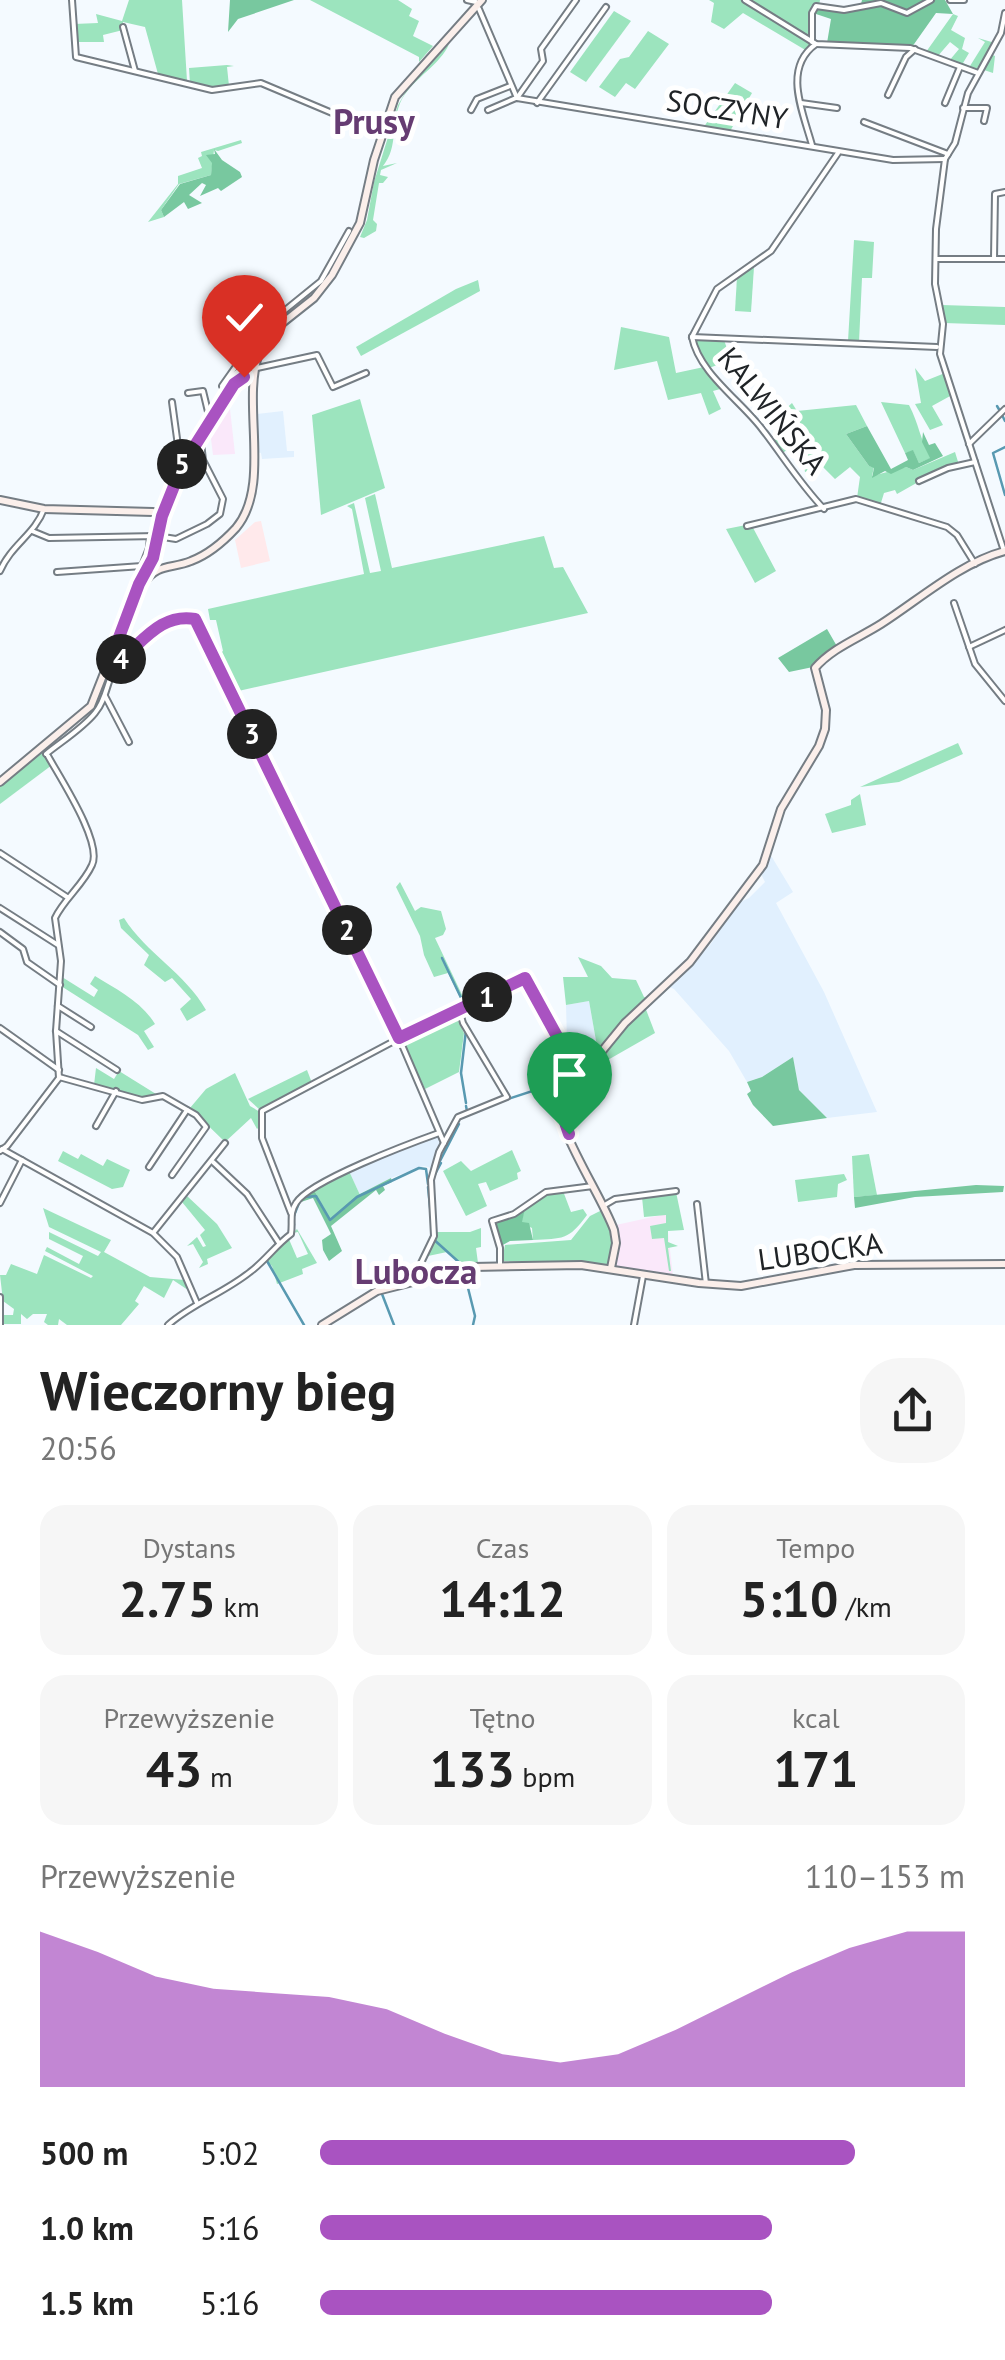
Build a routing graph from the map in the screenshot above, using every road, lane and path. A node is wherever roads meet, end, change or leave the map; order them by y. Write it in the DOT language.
graph roads {
  1 [pos="72,0"];
  2 [pos="467,0"];
  3 [pos="576,0"];
  4 [pos="745,0"];
  5 [pos="931,0"];
  6 [pos="950,0"];
  7 [pos="964,0"];
  8 [pos="480,3"];
  9 [pos="606,7"];
  10 [pos="1005,13"];
  11 [pos="123,27"];
  12 [pos="1003,34"];
  13 [pos="814,43"];
  14 [pos="915,50"];
  15 [pos="960,67"];
  16 [pos="135,71"];
  17 [pos="978,73"];
  18 [pos="510,86"];
  19 [pos="888,94"];
  20 [pos="516,98"];
  21 [pos="537,103"];
  22 [pos="801,103"];
  23 [pos="945,103"];
  24 [pos="837,108"];
  25 [pos="964,108"];
  26 [pos="471,110"];
  27 [pos="488,110"];
  28 [pos="864,122"];
  29 [pos="984,122"];
  30 [pos="382,134"];
  31 [pos="813,147"];
  32 [pos="839,151"];
  33 [pos="947,157"];
  34 [pos="1005,192"];
  35 [pos="349,231"];
  36 [pos="936,259"];
  37 [pos="994,259"];
  38 [pos="1005,259"];
  39 [pos="692,337"];
  40 [pos="939,347"];
  41 [pos="250,371"];
  42 [pos="366,373"];
  43 [pos="188,393"];
  44 [pos="227,395"];
  45 [pos="172,402"];
  46 [pos="1005,409"];
  47 [pos="210,420"];
  48 [pos="200,434"];
  49 [pos="969,444"];
  50 [pos="187,455"];
  51 [pos="975,462"];
  52 [pos="919,480"];
  53 [pos="0,500"];
  54 [pos="44,508"];
  55 [pos="824,510"];
  56 [pos="162,516"];
  57 [pos="747,526"];
  58 [pos="32,532"];
  59 [pos="154,539"];
  60 [pos="1005,551"];
  61 [pos="156,564"];
  62 [pos="975,564"];
  63 [pos="0,572"];
  64 [pos="57,572"];
  65 [pos="954,604"];
  66 [pos="1005,630"];
  67 [pos="968,648"];
  68 [pos="116,658"];
  69 [pos="105,696"];
  70 [pos="1005,702"];
  71 [pos="129,742"];
  72 [pos="44,751"];
  73 [pos="0,782"];
  74 [pos="0,853"];
  75 [pos="68,898"];
  76 [pos="0,908"];
  77 [pos="0,932"];
  78 [pos="58,945"];
  79 [pos="60,985"];
  80 [pos="58,1006"];
  81 [pos="459,1009"];
  82 [pos="0,1028"];
  83 [pos="92,1028"];
  84 [pos="56,1031"];
  85 [pos="399,1038"];
  86 [pos="118,1070"];
  87 [pos="59,1073"];
  88 [pos="566,1082"];
  89 [pos="116,1091"];
  90 [pos="187,1110"];
  91 [pos="96,1126"];
  92 [pos="439,1133"];
  93 [pos="225,1143"];
  94 [pos="444,1143"];
  95 [pos="3,1149"];
  96 [pos="22,1160"];
  97 [pos="212,1161"];
  98 [pos="149,1168"];
  99 [pos="172,1175"];
  100 [pos="593,1186"];
  101 [pos="676,1191"];
  102 [pos="0,1203"];
  103 [pos="696,1204"];
  104 [pos="603,1206"];
  105 [pos="292,1212"];
  106 [pos="153,1233"];
  107 [pos="279,1243"];
  108 [pos="1005,1264"];
  109 [pos="500,1265"];
  110 [pos="611,1268"];
  111 [pos="643,1274"];
  112 [pos="422,1279"];
  113 [pos="706,1284"];
  114 [pos="0,1297"];
  115 [pos="197,1304"];
  116 [pos="0,1325"];
  117 [pos="168,1325"];
  118 [pos="322,1325"];
  119 [pos="634,1325"];
  1 -- 16 [label="street"];
  2 -- 8 [label="street"];
  3 -- 20 [label="street"];
  4 -- 13 [label="street"];
  5 -- 13 [label="street"];
  6 -- 7 [label="street"];
  8 -- 18 [label="street"];
  8 -- 30 [label="street"];
  8 -- 41 [label="street"];
  9 -- 21 [label="street"];
  10 -- 12 [label="street"];
  11 -- 16 [label="street"];
  12 -- 17 [label="street"];
  13 -- 14 [label="street"];
  13 -- 22 [label="street"];
  14 -- 15 [label="street"];
  14 -- 19 [label="street"];
  15 -- 17 [label="street"];
  15 -- 23 [label="street"];
  16 -- 30 [label="street"];
  17 -- 25 [label="street"];
  18 -- 20 [label="street"];
  18 -- 26 [label="street"];
  20 -- 21 [label="street, SOCZYNY"];
  20 -- 27 [label="street"];
  21 -- 31 [label="street, SOCZYNY"];
  22 -- 24 [label="street"];
  22 -- 31 [label="street"];
  25 -- 29 [label="street"];
  25 -- 33 [label="street"];
  28 -- 33 [label="street"];
  30 -- 41 [label="street"];
  31 -- 32 [label="street, SOCZYNY"];
  32 -- 33 [label="street, SOCZYNY"];
  32 -- 39 [label="street"];
  33 -- 36 [label="street"];
  34 -- 37 [label="street"];
  35 -- 44 [label="street"];
  36 -- 37 [label="street"];
  36 -- 40 [label="street"];
  37 -- 38 [label="street"];
  39 -- 40 [label="street"];
  39 -- 55 [label="street, KALWIŃSKA"];
  40 -- 49 [label="street"];
  41 -- 42 [label="street"];
  41 -- 44 [label="street"];
  41 -- 61 [label="street"];
  43 -- 47 [label="street"];
  44 -- 47 [label="street"];
  45 -- 50 [label="street"];
  46 -- 49 [label="street"];
  47 -- 48 [label="street"];
  48 -- 50 [label="street"];
  48 -- 59 [label="street"];
  49 -- 51 [label="street"];
  50 -- 56 [label="street"];
  51 -- 52 [label="street"];
  51 -- 60 [label="street"];
  53 -- 54 [label="street"];
  54 -- 56 [label="street"];
  54 -- 58 [label="street"];
  55 -- 57 [label="street"];
  55 -- 62 [label="street"];
  56 -- 59 [label="street"];
  58 -- 59 [label="street"];
  58 -- 63 [label="street"];
  59 -- 61 [label="street"];
  59 -- 64 [label="street"];
  60 -- 62 [label="street"];
  61 -- 68 [label="street"];
  62 -- 88 [label="street"];
  65 -- 67 [label="street"];
  66 -- 67 [label="street"];
  67 -- 70 [label="street"];
  68 -- 69 [label="street"];
  68 -- 72 [label="street"];
  68 -- 85 [label="street"];
  69 -- 71 [label="street"];
  69 -- 72 [label="street"];
  72 -- 73 [label="street"];
  72 -- 75 [label="street"];
  74 -- 75 [label="street"];
  75 -- 78 [label="street"];
  76 -- 78 [label="street"];
  77 -- 79 [label="street"];
  78 -- 79 [label="street"];
  79 -- 80 [label="street"];
  80 -- 83 [label="street"];
  80 -- 84 [label="street"];
  81 -- 85 [label="street"];
  81 -- 88 [label="street"];
  81 -- 94 [label="street"];
  82 -- 87 [label="street"];
  84 -- 86 [label="street"];
  84 -- 87 [label="street"];
  85 -- 92 [label="street"];
  85 -- 105 [label="street"];
  87 -- 89 [label="street"];
  87 -- 95 [label="street"];
  88 -- 100 [label="street"];
  89 -- 90 [label="street"];
  89 -- 91 [label="street"];
  90 -- 98 [label="street"];
  90 -- 99 [label="street"];
  92 -- 94 [label="street"];
  92 -- 105 [label="street"];
  93 -- 97 [label="street"];
  94 -- 112 [label="street"];
  95 -- 96 [label="street"];
  96 -- 102 [label="street"];
  96 -- 106 [label="street"];
  97 -- 106 [label="street"];
  97 -- 107 [label="street"];
  100 -- 104 [label="street"];
  100 -- 109 [label="street"];
  101 -- 104 [label="street"];
  103 -- 113 [label="street"];
  104 -- 110 [label="street"];
  105 -- 107 [label="street"];
  106 -- 115 [label="street"];
  107 -- 115 [label="street"];
  108 -- 113 [label="street, LUBOCKA"];
  109 -- 110 [label="street, LUBOCKA"];
  109 -- 112 [label="street, LUBOCKA"];
  110 -- 111 [label="street, LUBOCKA"];
  111 -- 113 [label="street, LUBOCKA"];
  111 -- 119 [label="street"];
  112 -- 118 [label="street, LUBOCKA"];
  114 -- 116 [label="street"];
  115 -- 117 [label="street"];
}
